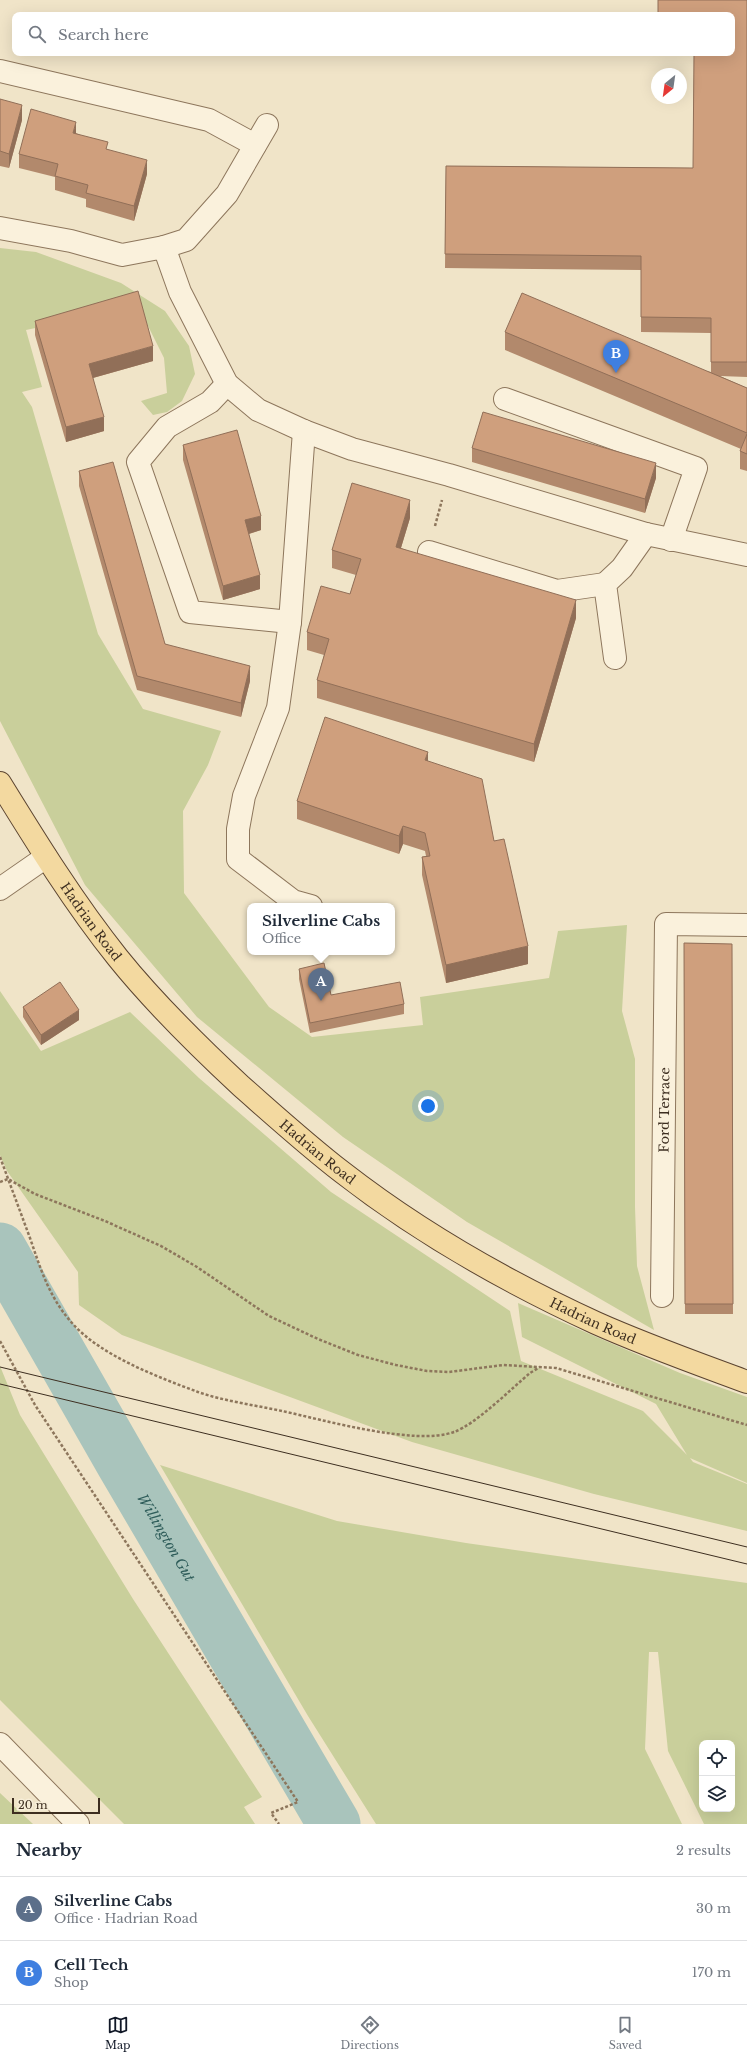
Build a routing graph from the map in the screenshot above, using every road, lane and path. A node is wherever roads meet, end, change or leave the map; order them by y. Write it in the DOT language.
graph roads {
  1 [pos="0,71"];
  2 [pos="267,125"];
  3 [pos="255,145"];
  4 [pos="0,228"];
  5 [pos="164,247"];
  6 [pos="227,384"];
  7 [pos="505,399"];
  8 [pos="304,431"];
  9 [pos="449,475"];
  10 [pos="646,534"];
  11 [pos="671,540"];
  12 [pos="429,552"];
  13 [pos="747,555"];
  14 [pos="605,584"];
  15 [pos="290,622"];
  16 [pos="615,658"];
  17 [pos="0,783"];
  18 [pos="46,857"];
  19 [pos="0,889"];
  20 [pos="300,903"];
  21 [pos="747,924"];
  22 [pos="0,1158"];
  23 [pos="8,1179"];
  24 [pos="0,1182"];
  25 [pos="662,1296"];
  26 [pos="0,1342"];
  27 [pos="542,1366"];
  28 [pos="747,1382"];
  29 [pos="747,1425"];
  30 [pos="0,1744"];
  31 [pos="78,1824"];
  32 [pos="279,1824"];
  1 -- 3 [label="street"];
  2 -- 3 [label="street"];
  3 -- 5 [label="street"];
  4 -- 5 [label="street"];
  5 -- 6 [label="street"];
  6 -- 8 [label="street"];
  6 -- 15 [label="street"];
  7 -- 11 [label="street"];
  8 -- 9 [label="street"];
  8 -- 15 [label="street"];
  9 -- 10 [label="street"];
  9 -- 12 [label="path"];
  10 -- 11 [label="street"];
  10 -- 14 [label="street"];
  11 -- 13 [label="street"];
  12 -- 14 [label="street"];
  14 -- 16 [label="street"];
  15 -- 20 [label="street"];
  17 -- 18 [label="main road, Hadrian Road"];
  18 -- 19 [label="street"];
  18 -- 28 [label="main road, Hadrian Road"];
  21 -- 25 [label="street, Ford Terrace"];
  22 -- 23 [label="path"];
  23 -- 24 [label="path"];
  23 -- 27 [label="path"];
  23 -- 27 [label="path"];
  26 -- 32 [label="path"];
  27 -- 29 [label="path"];
  30 -- 31 [label="street"];
}
